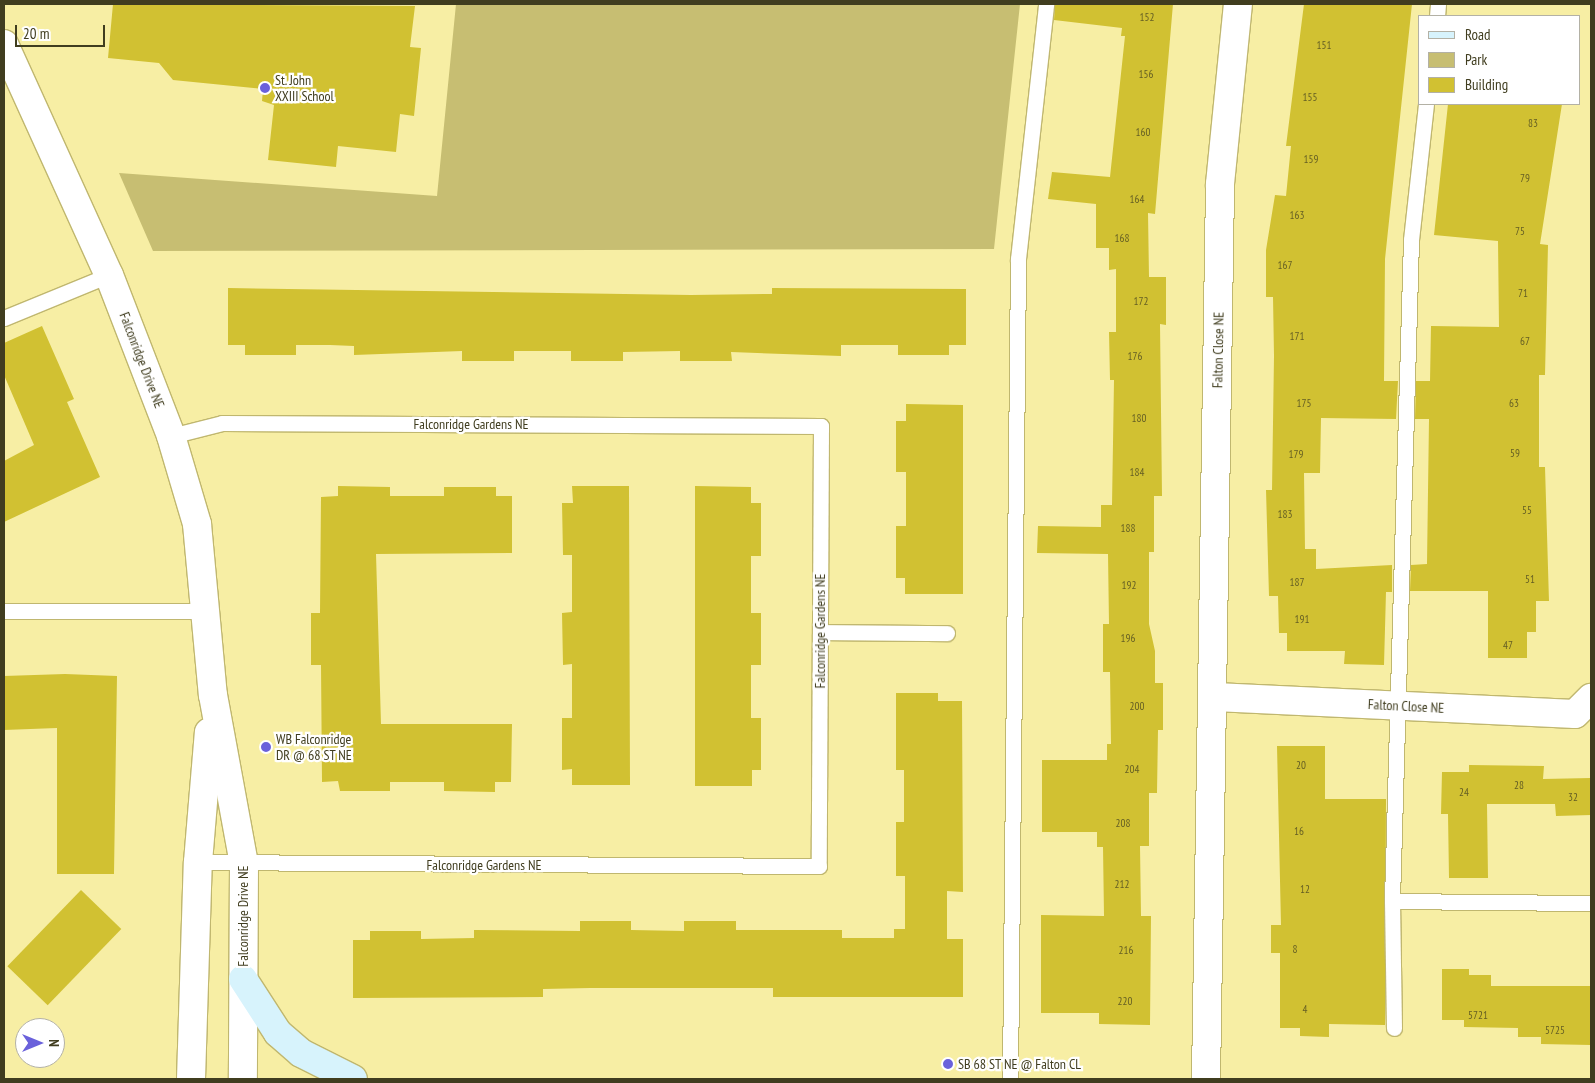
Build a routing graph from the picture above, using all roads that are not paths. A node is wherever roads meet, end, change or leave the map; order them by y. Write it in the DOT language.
graph roads {
  1 [pos="1046,4"];
  2 [pos="1238,4"];
  3 [pos="4,44"];
  4 [pos="1426,105"];
  5 [pos="109,275"];
  6 [pos="4,318"];
  7 [pos="171,436"];
  8 [pos="4,611"];
  9 [pos="208,611"];
  10 [pos="820,632"];
  11 [pos="947,633"];
  12 [pos="212,695"];
  13 [pos="1215,697"];
  14 [pos="1591,698"];
  15 [pos="1394,705"];
  16 [pos="198,862"];
  17 [pos="244,864"];
  18 [pos="1392,901"];
  19 [pos="1591,902"];
  20 [pos="243,978"];
  21 [pos="1394,1028"];
  22 [pos="191,1079"];
  23 [pos="242,1079"];
  24 [pos="353,1079"];
  25 [pos="1010,1079"];
  26 [pos="1206,1079"];
  1 -- 25 [label="lane"];
  2 -- 13 [label="street, Falton Close NE"];
  3 -- 5 [label="street, Falconridge Drive NE"];
  4 -- 15 [label="lane"];
  5 -- 6 [label="lane"];
  5 -- 7 [label="street, Falconridge Drive NE"];
  7 -- 9 [label="street, Falconridge Drive NE"];
  7 -- 10 [label="lane, Falconridge Gardens NE"];
  8 -- 9 [label="lane"];
  9 -- 12 [label="street, Falconridge Drive NE"];
  10 -- 11 [label="lane"];
  10 -- 17 [label="lane, Falconridge Gardens NE"];
  12 -- 16 [label="street, Falconridge Drive NE"];
  12 -- 17 [label="street, Falconridge Drive NE"];
  13 -- 15 [label="street, Falton Close NE"];
  13 -- 26 [label="street, Falton Close NE"];
  14 -- 15 [label="street, Falton Close NE"];
  15 -- 18 [label="lane"];
  16 -- 17 [label="lane, Falconridge Gardens NE"];
  16 -- 22 [label="street, Falconridge Drive NE"];
  17 -- 20 [label="street, Falconridge Drive NE"];
  18 -- 19 [label="lane"];
  18 -- 21 [label="lane"];
  20 -- 23 [label="street, Falconridge Drive NE"];
  20 -- 24 [label="main road"];
}
